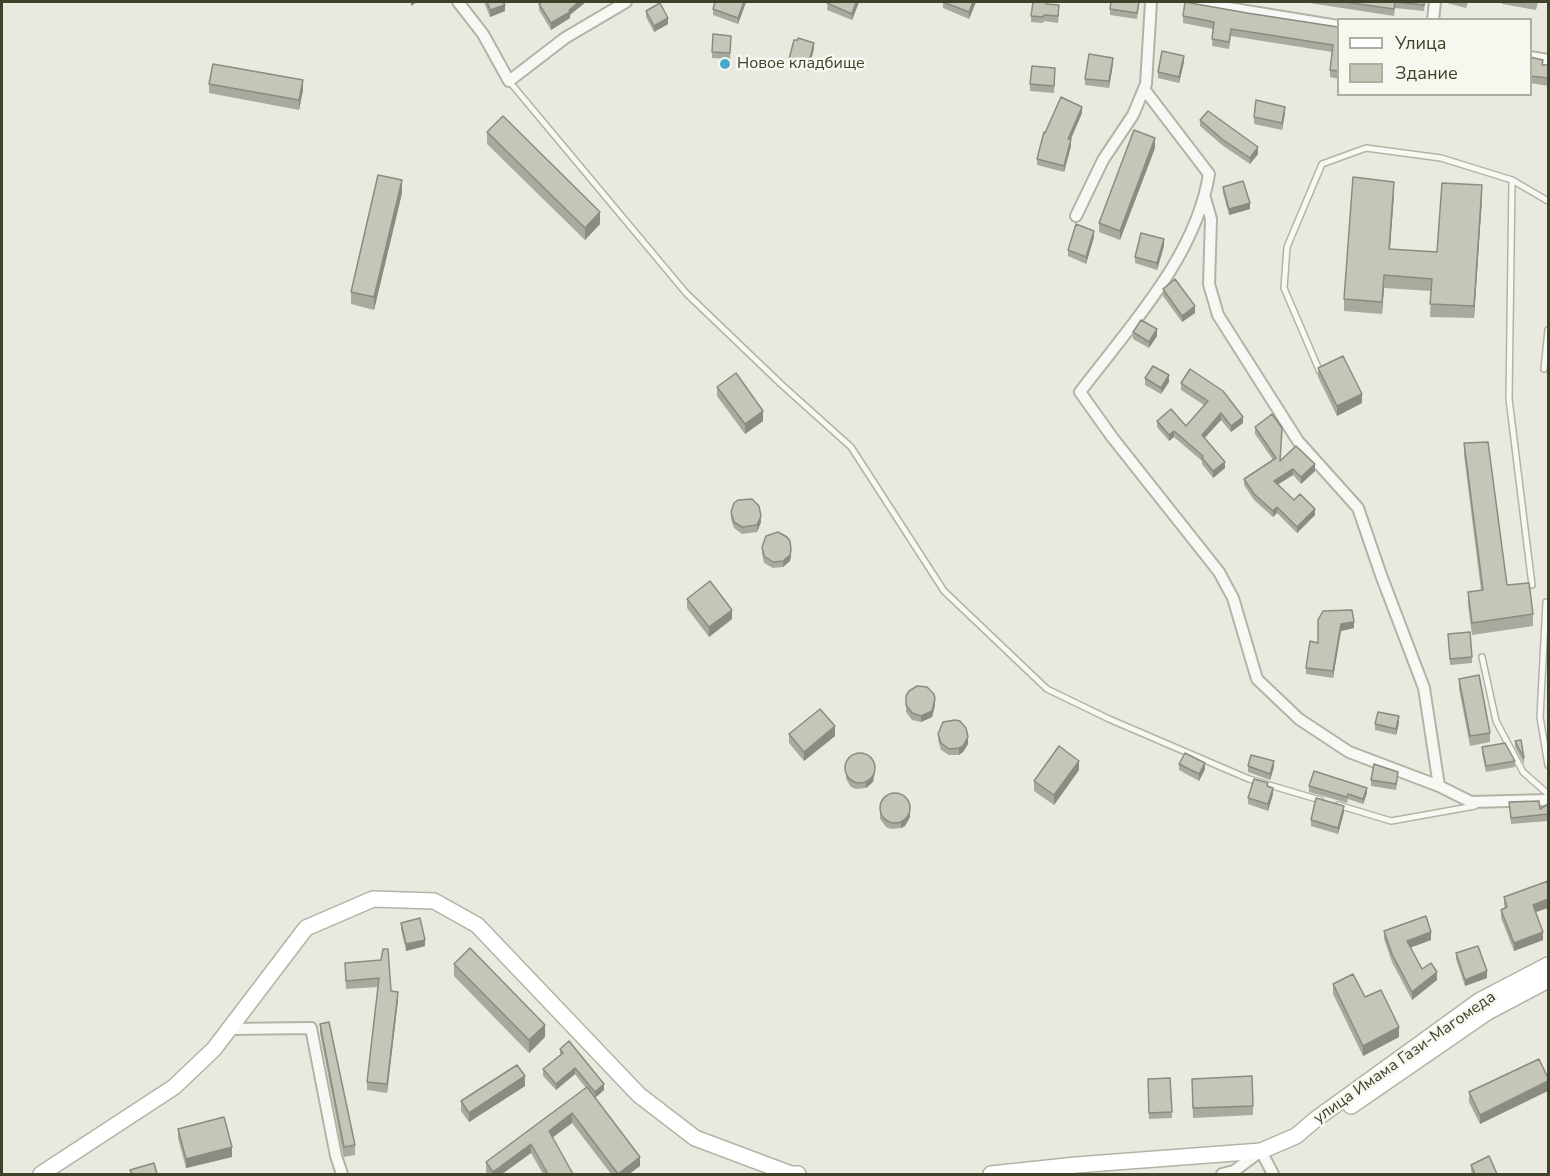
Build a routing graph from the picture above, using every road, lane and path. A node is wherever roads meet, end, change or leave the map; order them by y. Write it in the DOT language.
graph roads {
  1 [pos="458,2"];
  2 [pos="626,2"];
  3 [pos="1151,2"];
  4 [pos="1192,2"];
  5 [pos="1436,2"];
  6 [pos="1433,18"];
  7 [pos="1337,26"];
  8 [pos="1532,57"];
  9 [pos="1548,60"];
  10 [pos="509,81"];
  11 [pos="1144,89"];
  12 [pos="1512,180"];
  13 [pos="1205,198"];
  14 [pos="1548,201"];
  15 [pos="1076,216"];
  16 [pos="1548,330"];
  17 [pos="1544,369"];
  18 [pos="1320,372"];
  19 [pos="1532,585"];
  20 [pos="1546,602"];
  21 [pos="1482,657"];
  22 [pos="1548,765"];
  23 [pos="1439,786"];
  24 [pos="1548,794"];
  25 [pos="1548,800"];
  26 [pos="1503,801"];
  27 [pos="1548,965"];
  28 [pos="1548,980"];
  29 [pos="229,1029"];
  30 [pos="1296,1136"];
  31 [pos="1261,1151"];
  32 [pos="41,1174"];
  33 [pos="342,1174"];
  34 [pos="798,1174"];
  35 [pos="991,1174"];
  36 [pos="1222,1174"];
  37 [pos="1273,1174"];
  1 -- 10 [label="street"];
  2 -- 10 [label="street"];
  3 -- 11 [label="street"];
  4 -- 7 [label="street"];
  5 -- 6 [label="street"];
  8 -- 9 [label="street"];
  10 -- 26 [label="lane"];
  11 -- 13 [label="street"];
  11 -- 15 [label="street"];
  12 -- 14 [label="lane"];
  12 -- 18 [label="lane"];
  12 -- 19 [label="lane"];
  13 -- 23 [label="street"];
  13 -- 23 [label="street"];
  16 -- 17 [label="lane"];
  20 -- 22 [label="lane"];
  21 -- 24 [label="lane"];
  23 -- 26 [label="street"];
  25 -- 26 [label="street"];
  27 -- 30 [label="main road, улица Имама Гази-Магомеда"];
  28 -- 30 [label="main road"];
  29 -- 32 [label="main road"];
  29 -- 33 [label="street"];
  29 -- 34 [label="main road"];
  30 -- 31 [label="main road, улица Имама Гази-Магомеда"];
  31 -- 35 [label="main road, улица Имама Гази-Магомеда"];
  31 -- 36 [label="street"];
  31 -- 37 [label="street"];
}
